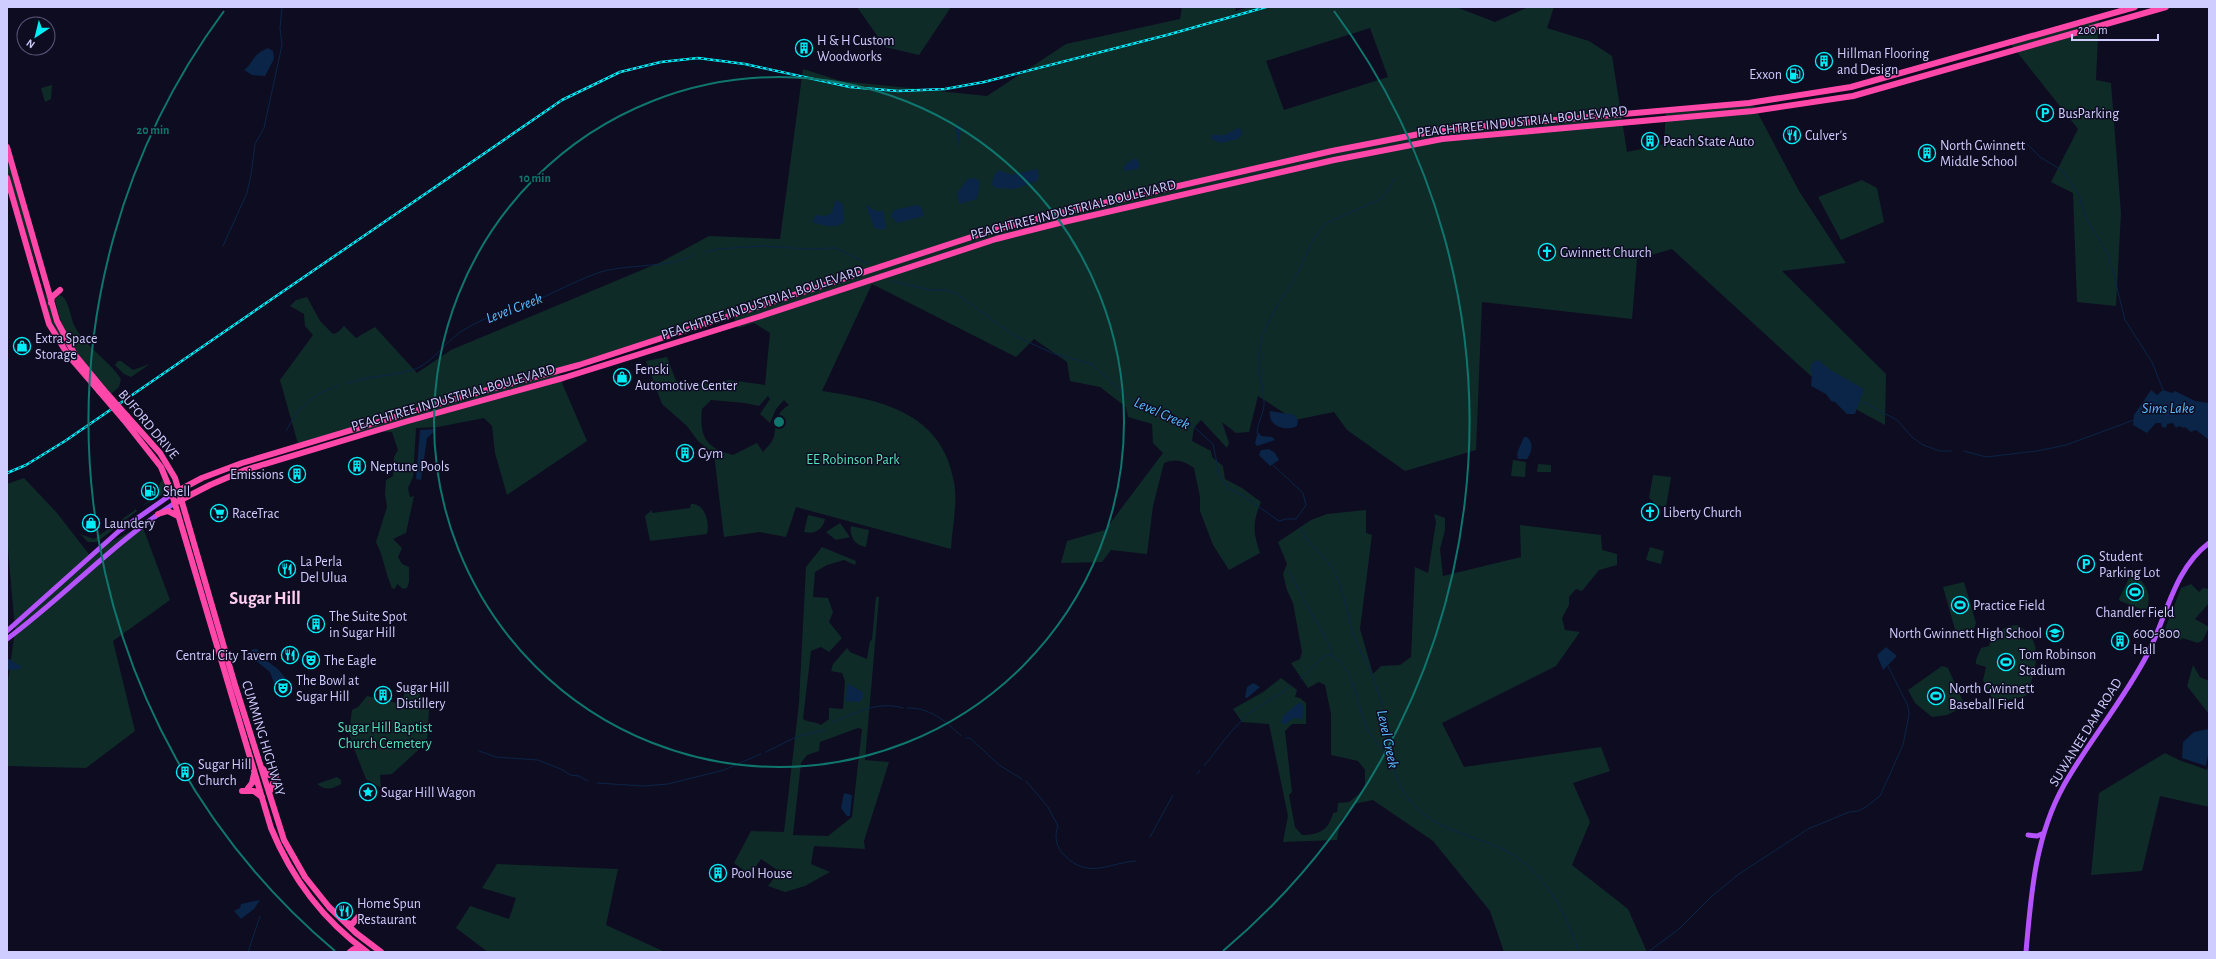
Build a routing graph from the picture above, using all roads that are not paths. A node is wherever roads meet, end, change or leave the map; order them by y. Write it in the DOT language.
graph roads {
  1 [pos="2166,7"];
  2 [pos="2133,8"];
  3 [pos="2134,17"];
  4 [pos="7,147"];
  5 [pos="7,178"];
  6 [pos="60,290"];
  7 [pos="52,305"];
  8 [pos="101,390"];
  9 [pos="125,418"];
  10 [pos="174,477"];
  11 [pos="202,478"];
  12 [pos="179,490"];
  13 [pos="172,494"];
  14 [pos="182,499"];
  15 [pos="175,503"];
  16 [pos="158,514"];
  17 [pos="180,518"];
  18 [pos="2209,543"];
  19 [pos="7,631"];
  20 [pos="7,639"];
  21 [pos="262,768"];
  22 [pos="254,770"];
  23 [pos="269,793"];
  24 [pos="262,798"];
  25 [pos="2044,833"];
  26 [pos="2028,835"];
  27 [pos="359,916"];
  28 [pos="346,923"];
  29 [pos="366,951"];
  30 [pos="350,952"];
  31 [pos="381,952"];
  32 [pos="2026,952"];
  1 -- 3 [label="highway, PEACHTREE INDUSTRIAL BOULEVARD"];
  2 -- 3 [label="main road"];
  2 -- 11 [label="highway, PEACHTREE INDUSTRIAL BOULEVARD"];
  3 -- 14 [label="highway, PEACHTREE INDUSTRIAL BOULEVARD"];
  4 -- 7 [label="highway"];
  5 -- 8 [label="highway"];
  6 -- 7 [label="highway"];
  7 -- 8 [label="highway"];
  8 -- 9 [label="highway, BUFORD DRIVE, bridge"];
  9 -- 10 [label="highway, BUFORD DRIVE"];
  9 -- 13 [label="highway, BUFORD DRIVE"];
  10 -- 11 [label="highway"];
  10 -- 12 [label="highway, BUFORD DRIVE"];
  11 -- 12 [label="highway, PEACHTREE INDUSTRIAL BOULEVARD"];
  12 -- 13 [label="highway, PEACHTREE INDUSTRIAL BOULEVARD"];
  12 -- 14 [label="highway, BUFORD DRIVE"];
  13 -- 15 [label="highway, BUFORD DRIVE"];
  13 -- 19 [label="main road, PEACHTREE INDUSTRIAL BOULEVARD"];
  14 -- 15 [label="highway, PEACHTREE INDUSTRIAL BOULEVARD"];
  14 -- 21 [label="highway, CUMMING HIGHWAY"];
  15 -- 16 [label="main road, PEACHTREE INDUSTRIAL BOULEVARD"];
  15 -- 17 [label="highway"];
  16 -- 17 [label="highway"];
  16 -- 20 [label="main road, PEACHTREE INDUSTRIAL BOULEVARD"];
  17 -- 22 [label="highway, CUMMING HIGHWAY"];
  18 -- 25 [label="main road, SUWANEE DAM ROAD"];
  21 -- 23 [label="highway, CUMMING HIGHWAY"];
  21 -- 23 [label="highway"];
  22 -- 24 [label="highway, CUMMING HIGHWAY"];
  22 -- 24 [label="highway"];
  23 -- 28 [label="highway, CUMMING HIGHWAY"];
  24 -- 29 [label="highway, CUMMING HIGHWAY"];
  25 -- 26 [label="main road"];
  25 -- 32 [label="main road, SUWANEE DAM ROAD"];
  27 -- 28 [label="highway"];
  28 -- 31 [label="highway, CUMMING HIGHWAY"];
  29 -- 30 [label="highway"];
}
